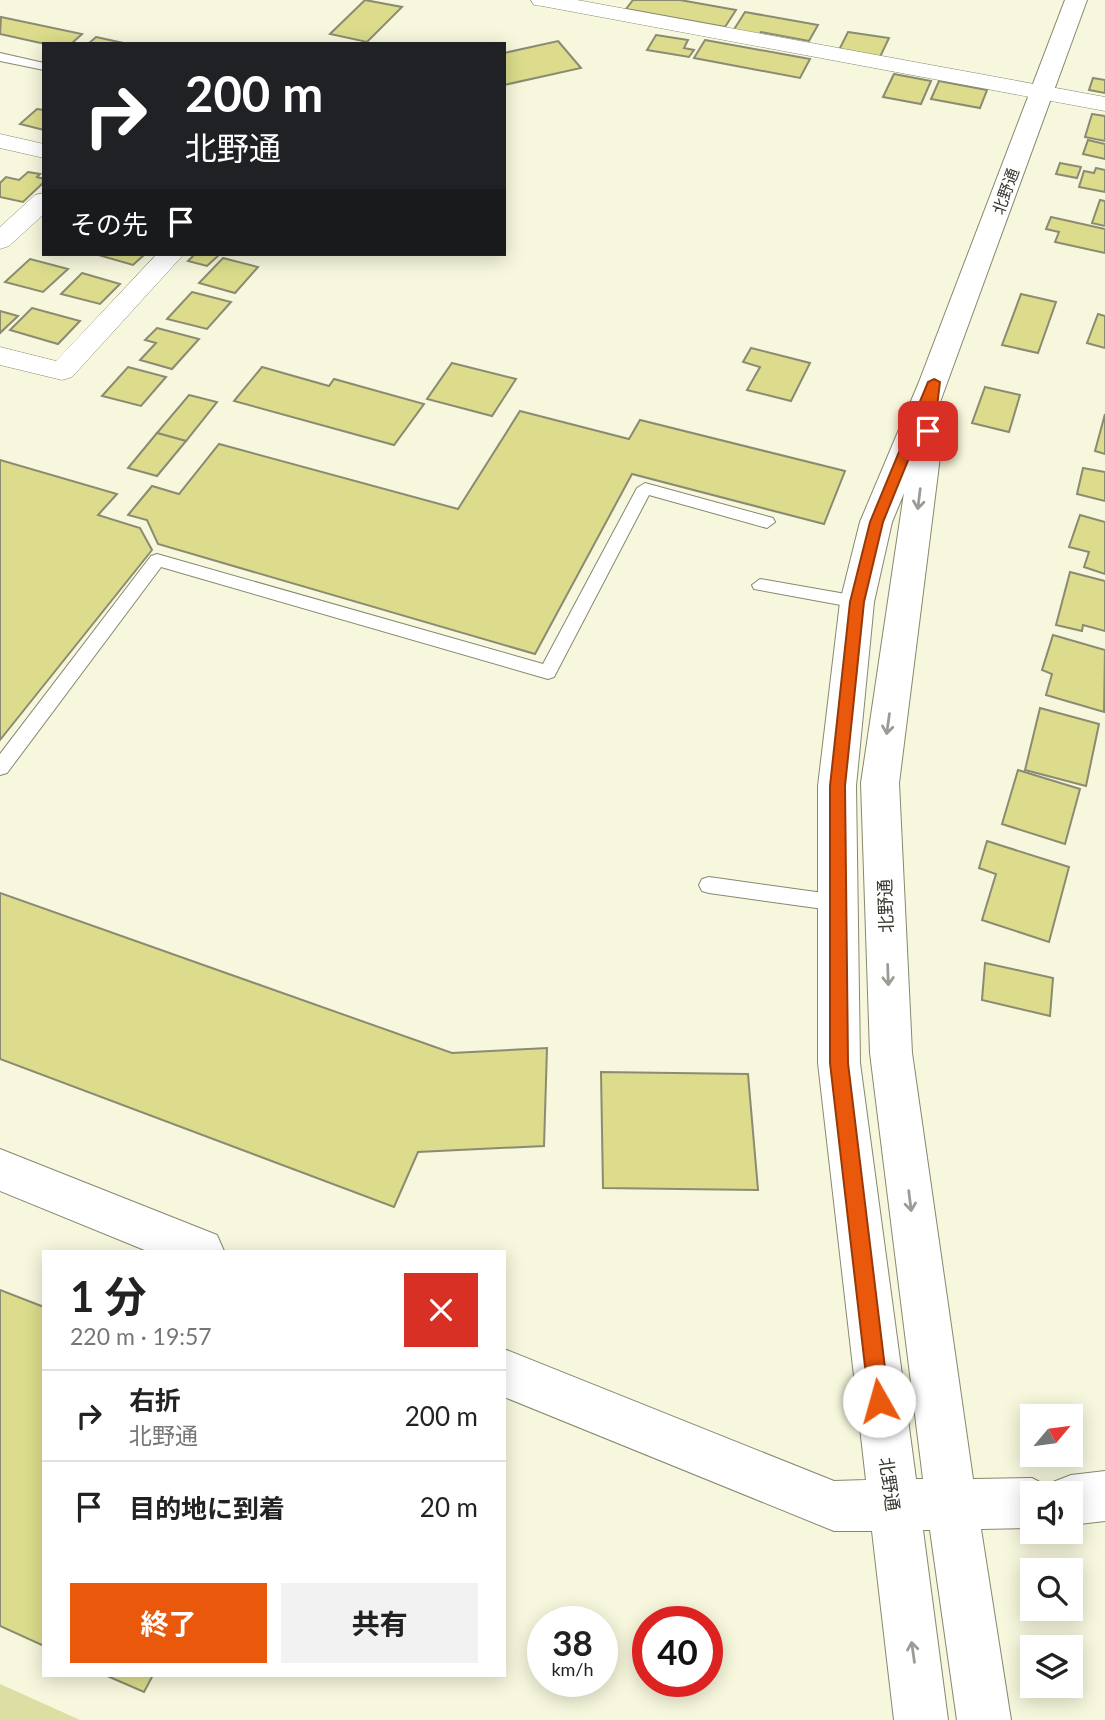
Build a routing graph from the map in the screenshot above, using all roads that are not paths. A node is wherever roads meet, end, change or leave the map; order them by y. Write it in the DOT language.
graph roads {
  1 [pos="542,0"];
  2 [pos="1076,0"];
  3 [pos="0,57"];
  4 [pos="42,67"];
  5 [pos="1042,92"];
  6 [pos="1105,104"];
  7 [pos="0,141"];
  8 [pos="42,151"];
  9 [pos="42,202"];
  10 [pos="0,241"];
  11 [pos="170,256"];
  12 [pos="0,356"];
  13 [pos="934,382"];
  14 [pos="767,522"];
  15 [pos="760,585"];
  16 [pos="857,602"];
  17 [pos="0,768"];
  18 [pos="709,885"];
  19 [pos="838,903"];
  20 [pos="0,1170"];
  21 [pos="199,1250"];
  22 [pos="506,1374"];
  23 [pos="1105,1496"];
  24 [pos="1083,1499"];
  25 [pos="893,1503"];
  26 [pos="1020,1503"];
  27 [pos="952,1504"];
  28 [pos="920,1720"];
  29 [pos="984,1720"];
  1 -- 5 [label="street"];
  2 -- 5 [label="street, 北野通"];
  3 -- 4 [label="lane"];
  5 -- 6 [label="street"];
  5 -- 13 [label="street, 北野通"];
  7 -- 8 [label="street"];
  9 -- 10 [label="street"];
  11 -- 12 [label="street"];
  13 -- 16 [label="street, 北野通"];
  13 -- 27 [label="street, 北野通, one-way"];
  14 -- 17 [label="lane"];
  15 -- 16 [label="lane"];
  16 -- 19 [label="street, 北野通"];
  18 -- 19 [label="lane"];
  19 -- 25 [label="street, 北野通"];
  20 -- 21 [label="street"];
  22 -- 25 [label="street"];
  23 -- 24 [label="street"];
  25 -- 27 [label="street"];
  28 -- 25 [label="street, 北野通, one-way"];
  26 -- 27 [label="street"];
  27 -- 29 [label="street, 北野通"];
}
